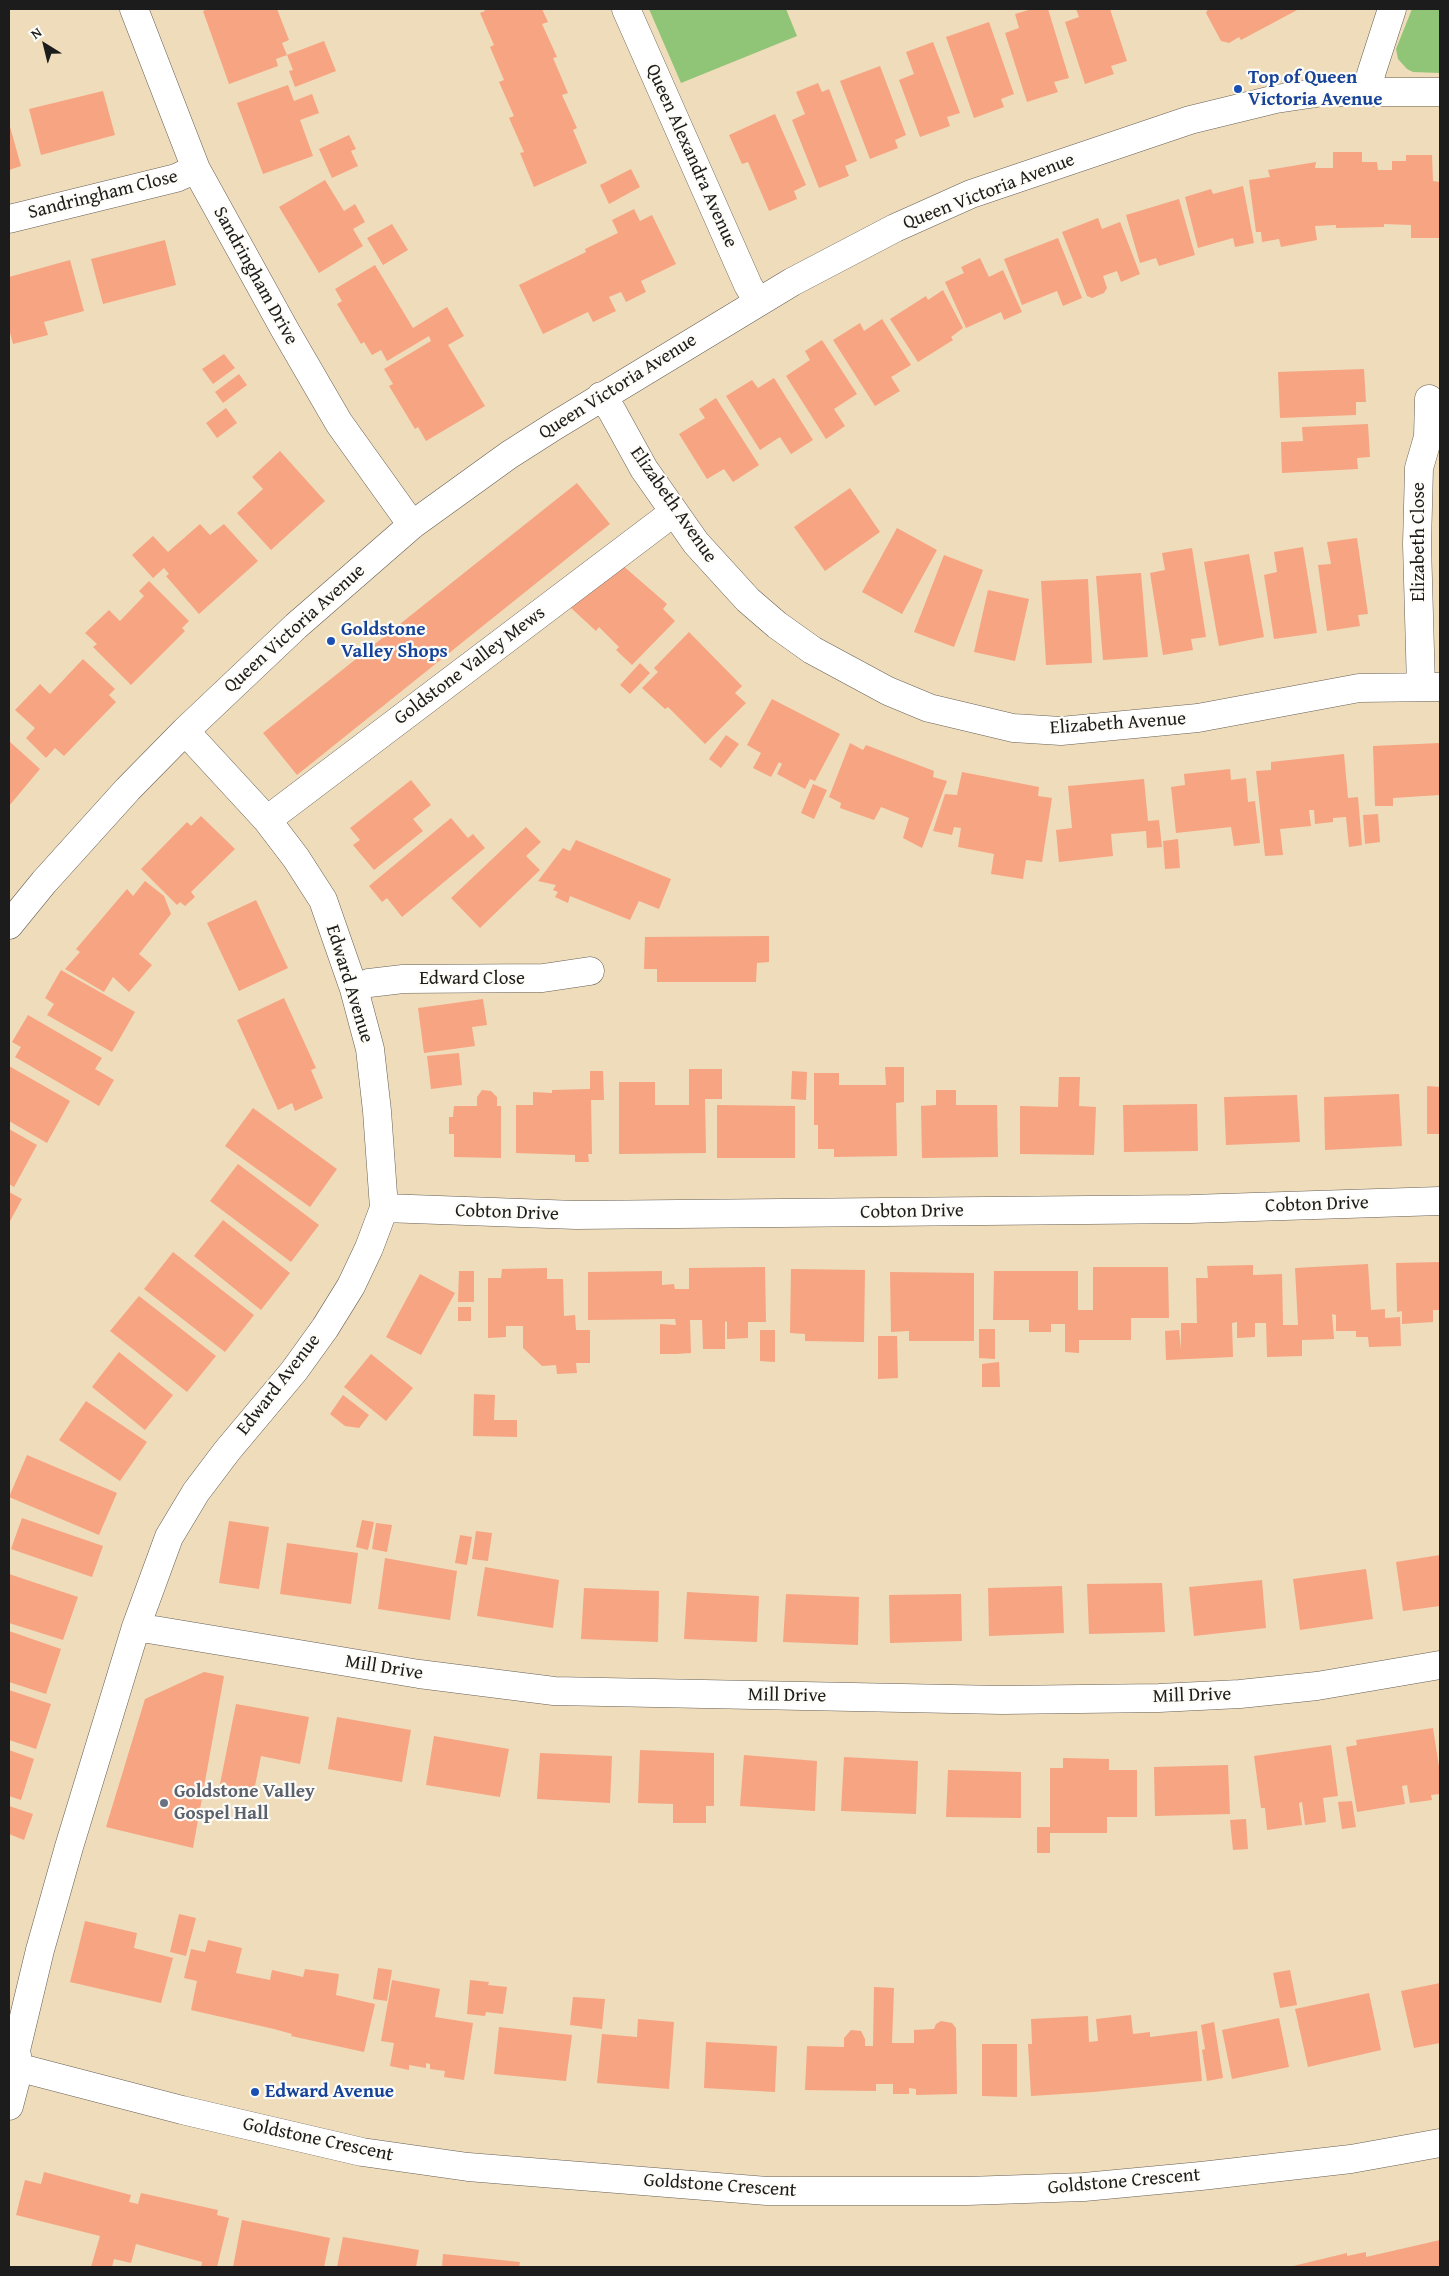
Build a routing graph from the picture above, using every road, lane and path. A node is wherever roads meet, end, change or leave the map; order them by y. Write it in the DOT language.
graph roads {
  1 [pos="134,9"];
  2 [pos="626,9"];
  3 [pos="1392,9"];
  4 [pos="1370,91"];
  5 [pos="1440,92"];
  6 [pos="196,169"];
  7 [pos="9,219"];
  8 [pos="758,302"];
  9 [pos="602,396"];
  10 [pos="1429,399"];
  11 [pos="674,512"];
  12 [pos="412,525"];
  13 [pos="1431,687"];
  14 [pos="186,731"];
  15 [pos="267,820"];
  16 [pos="9,925"];
  17 [pos="590,971"];
  18 [pos="354,989"];
  19 [pos="1440,1201"];
  20 [pos="384,1208"];
  21 [pos="136,1627"];
  22 [pos="1440,1665"];
  23 [pos="14,2066"];
  24 [pos="9,2106"];
  25 [pos="1440,2142"];
  1 -- 6 [label="street, Sandringham Drive"];
  2 -- 8 [label="street, Queen Alexandra Avenue"];
  3 -- 4 [label="street"];
  4 -- 5 [label="street, Queen Victoria Avenue"];
  4 -- 8 [label="street, Queen Victoria Avenue"];
  6 -- 7 [label="street, Sandringham Close"];
  6 -- 12 [label="street, Sandringham Drive"];
  8 -- 9 [label="street, Queen Victoria Avenue"];
  9 -- 11 [label="street, Elizabeth Avenue"];
  9 -- 12 [label="street, Queen Victoria Avenue"];
  10 -- 13 [label="street, Elizabeth Close"];
  11 -- 13 [label="street, Elizabeth Avenue"];
  11 -- 15 [label="street, Goldstone Valley Mews"];
  12 -- 14 [label="street, Queen Victoria Avenue"];
  14 -- 15 [label="street, Edward Avenue"];
  14 -- 16 [label="street, Queen Victoria Avenue"];
  15 -- 18 [label="street, Edward Avenue"];
  17 -- 18 [label="street, Edward Close"];
  18 -- 20 [label="street, Edward Avenue"];
  19 -- 20 [label="street, Cobton Drive"];
  20 -- 21 [label="street, Edward Avenue"];
  21 -- 22 [label="street, Mill Drive"];
  21 -- 23 [label="street, Edward Avenue"];
  23 -- 24 [label="street, Edward Avenue"];
  23 -- 25 [label="street, Goldstone Crescent"];
}
